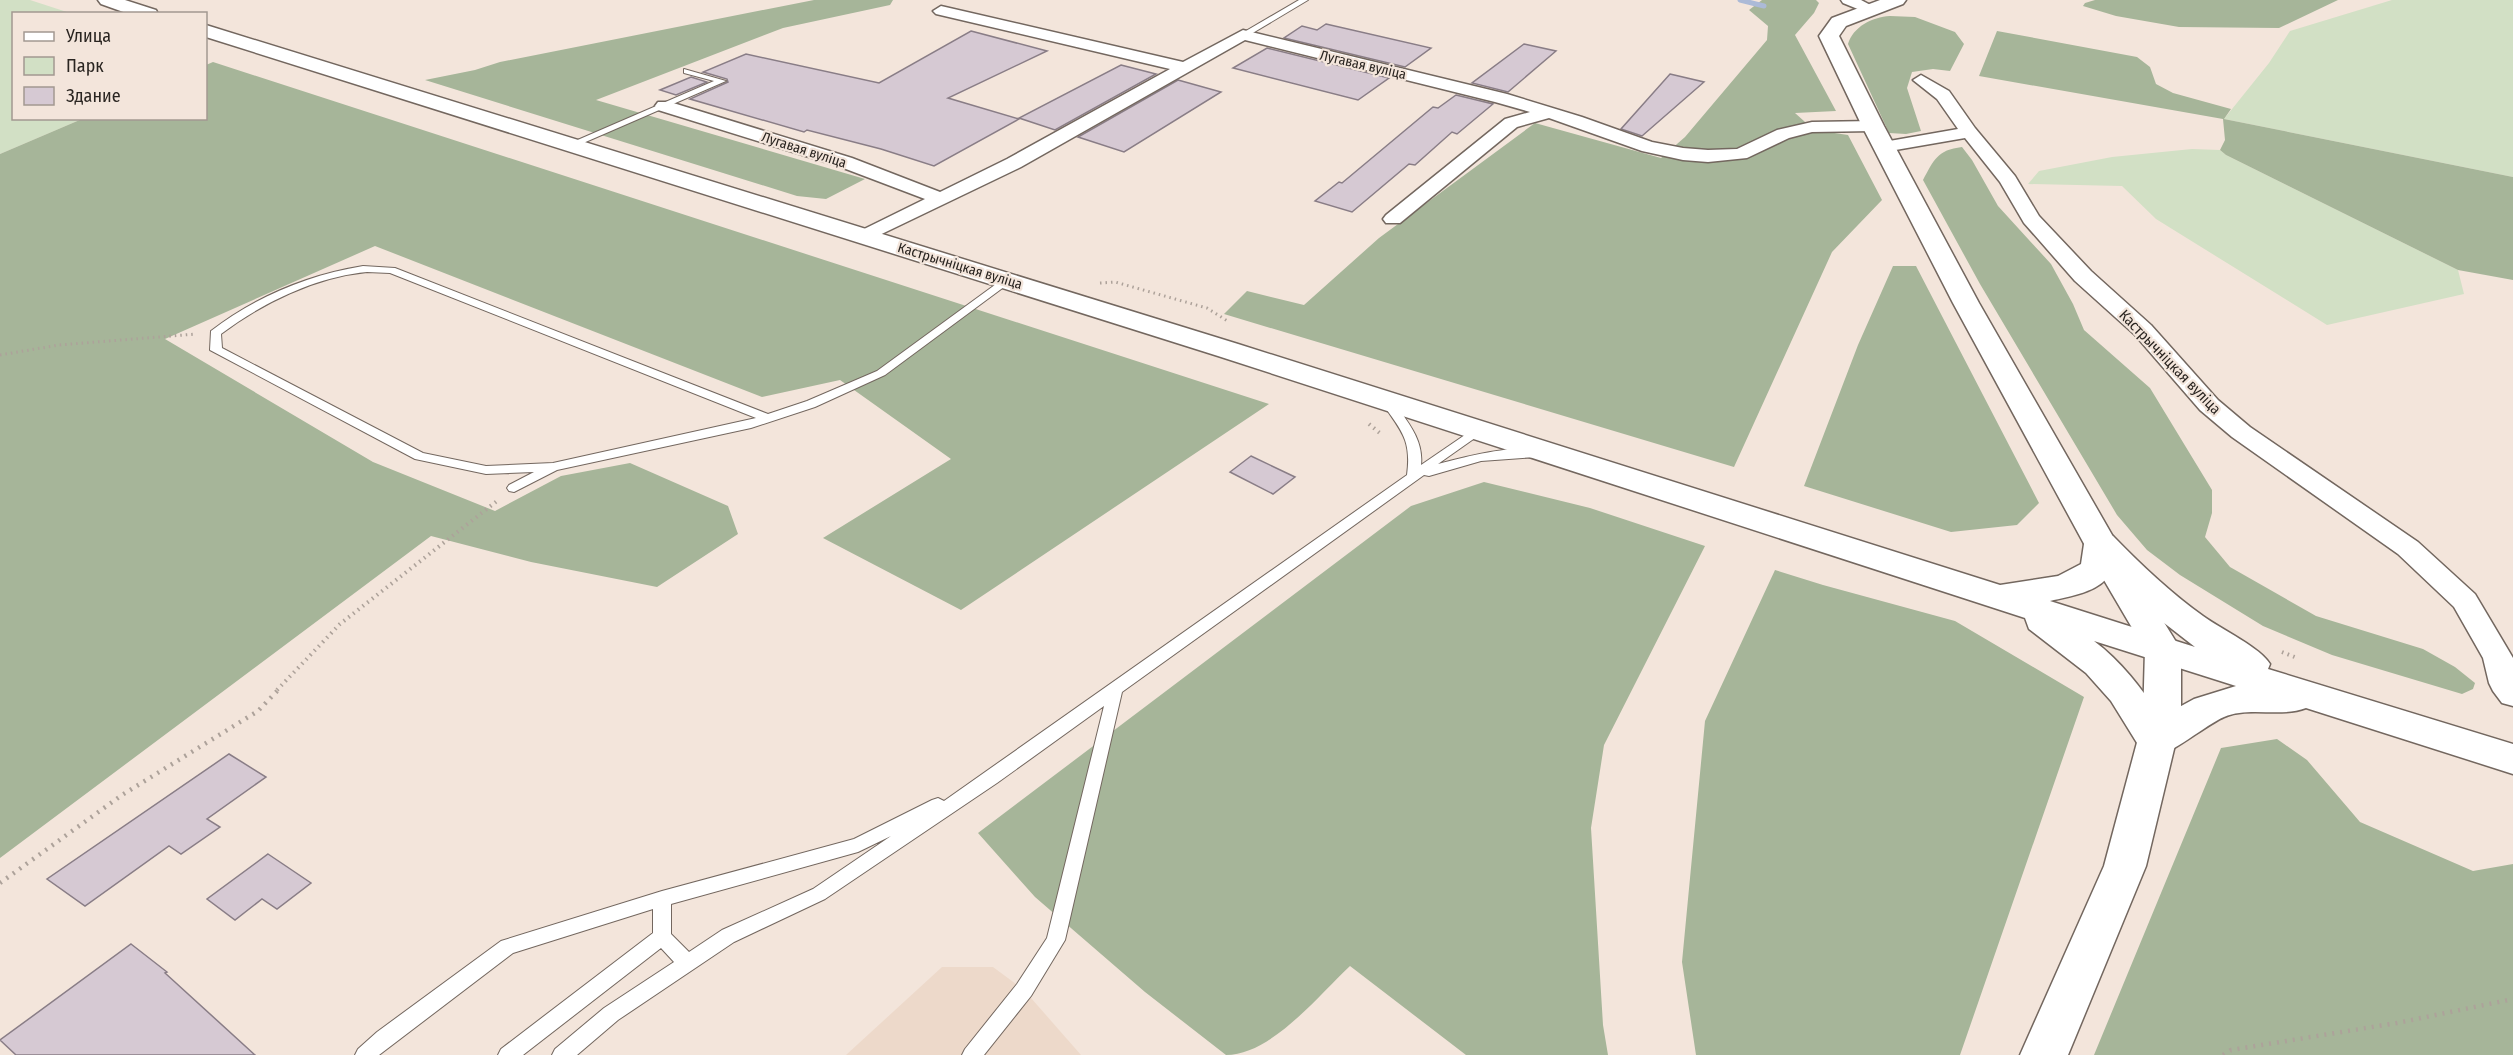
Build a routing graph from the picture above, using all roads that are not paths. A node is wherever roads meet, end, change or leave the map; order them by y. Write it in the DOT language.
graph roads {
  1 [pos="107,0"];
  2 [pos="1304,0"];
  3 [pos="1848,0"];
  4 [pos="1896,0"];
  5 [pos="1870,9"];
  6 [pos="941,11"];
  7 [pos="143,12"];
  8 [pos="207,31"];
  9 [pos="1243,35"];
  10 [pos="1183,67"];
  11 [pos="687,71"];
  12 [pos="1921,80"];
  13 [pos="664,106"];
  14 [pos="1549,113"];
  15 [pos="1969,132"];
  16 [pos="1879,136"];
  17 [pos="571,145"];
  18 [pos="942,199"];
  19 [pos="1393,219"];
  20 [pos="865,236"];
  21 [pos="1007,281"];
  22 [pos="1387,401"];
  23 [pos="767,418"];
  24 [pos="1478,430"];
  25 [pos="1552,454"];
  26 [pos="553,467"];
  27 [pos="1413,477"];
  28 [pos="514,488"];
  29 [pos="2101,544"];
  30 [pos="1996,596"];
  31 [pos="2163,650"];
  32 [pos="1115,690"];
  33 [pos="2513,695"];
  34 [pos="2317,698"];
  35 [pos="2156,741"];
  36 [pos="2513,759"];
  37 [pos="991,778"];
  38 [pos="662,899"];
  39 [pos="662,937"];
  40 [pos="688,963"];
  41 [pos="364,1055"];
  42 [pos="508,1055"];
  43 [pos="562,1055"];
  44 [pos="972,1055"];
  45 [pos="2044,1055"];
  1 -- 7 [label="main road"];
  2 -- 9 [label="lane"];
  3 -- 5 [label="street"];
  4 -- 5 [label="main road"];
  5 -- 16 [label="main road"];
  6 -- 10 [label="street"];
  8 -- 17 [label="main road, Кастрычніцкая вуліца"];
  9 -- 10 [label="street"];
  9 -- 14 [label="street, Лугавая вуліца"];
  10 -- 18 [label="street"];
  11 -- 13 [label="lane"];
  12 -- 15 [label="street, Кастрычніцкая вуліца"];
  13 -- 17 [label="lane"];
  13 -- 18 [label="street, Лугавая вуліца"];
  14 -- 16 [label="street, Лугавая вуліца"];
  14 -- 19 [label="street"];
  15 -- 16 [label="street, Лугавая вуліца"];
  15 -- 33 [label="street, Кастрычніцкая вуліца"];
  16 -- 29 [label="main road"];
  17 -- 20 [label="main road, Кастрычніцкая вуліца"];
  18 -- 20 [label="street"];
  20 -- 21 [label="main road, Кастрычніцкая вуліца"];
  21 -- 22 [label="main road, Кастрычніцкая вуліца"];
  21 -- 23 [label="lane"];
  22 -- 24 [label="main road, Кастрычніцкая вуліца"];
  22 -- 27 [label="lane"];
  23 -- 26 [label="lane"];
  23 -- 26 [label="lane"];
  24 -- 25 [label="main road, Кастрычніцкая вуліца"];
  24 -- 27 [label="lane"];
  25 -- 27 [label="lane"];
  25 -- 30 [label="main road, Кастрычніцкая вуліца"];
  26 -- 28 [label="lane"];
  27 -- 32 [label="lane"];
  29 -- 30 [label="main road"];
  29 -- 31 [label="main road"];
  29 -- 34 [label="main road"];
  30 -- 31 [label="main road"];
  30 -- 35 [label="main road"];
  31 -- 34 [label="main road"];
  31 -- 35 [label="main road"];
  32 -- 37 [label="lane"];
  32 -- 44 [label="lane"];
  34 -- 35 [label="main road"];
  34 -- 36 [label="main road"];
  35 -- 45 [label="main road"];
  37 -- 38 [label="lane"];
  37 -- 40 [label="lane"];
  38 -- 39 [label="lane"];
  38 -- 41 [label="lane"];
  39 -- 40 [label="lane"];
  39 -- 42 [label="lane"];
  40 -- 43 [label="lane"];
}
